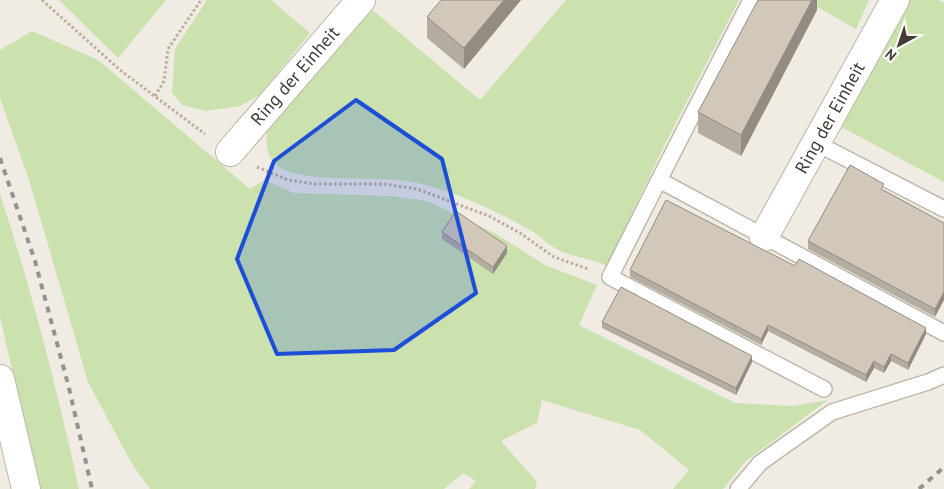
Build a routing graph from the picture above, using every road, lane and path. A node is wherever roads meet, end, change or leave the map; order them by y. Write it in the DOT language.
graph roads {
  1 [pos="42,0"];
  2 [pos="201,0"];
  3 [pos="361,0"];
  4 [pos="751,0"];
  5 [pos="895,0"];
  6 [pos="155,96"];
  7 [pos="816,143"];
  8 [pos="230,152"];
  9 [pos="659,180"];
  10 [pos="944,209"];
  11 [pos="764,237"];
  12 [pos="610,277"];
  13 [pos="944,333"];
  14 [pos="944,375"];
  15 [pos="0,379"];
  16 [pos="824,389"];
  17 [pos="10,464"];
  18 [pos="26,489"];
  19 [pos="738,489"];
  1 -- 6 [label="path"];
  2 -- 6 [label="path"];
  3 -- 8 [label="street, Ring der Einheit"];
  4 -- 9 [label="lane"];
  5 -- 7 [label="street, Ring der Einheit"];
  6 -- 8 [label="path"];
  7 -- 10 [label="lane"];
  7 -- 11 [label="street, Ring der Einheit"];
  8 -- 12 [label="path"];
  9 -- 11 [label="lane"];
  9 -- 12 [label="lane"];
  11 -- 13 [label="lane"];
  12 -- 16 [label="lane"];
  14 -- 19 [label="lane"];
  15 -- 17 [label="street"];
  17 -- 18 [label="street"];
}
